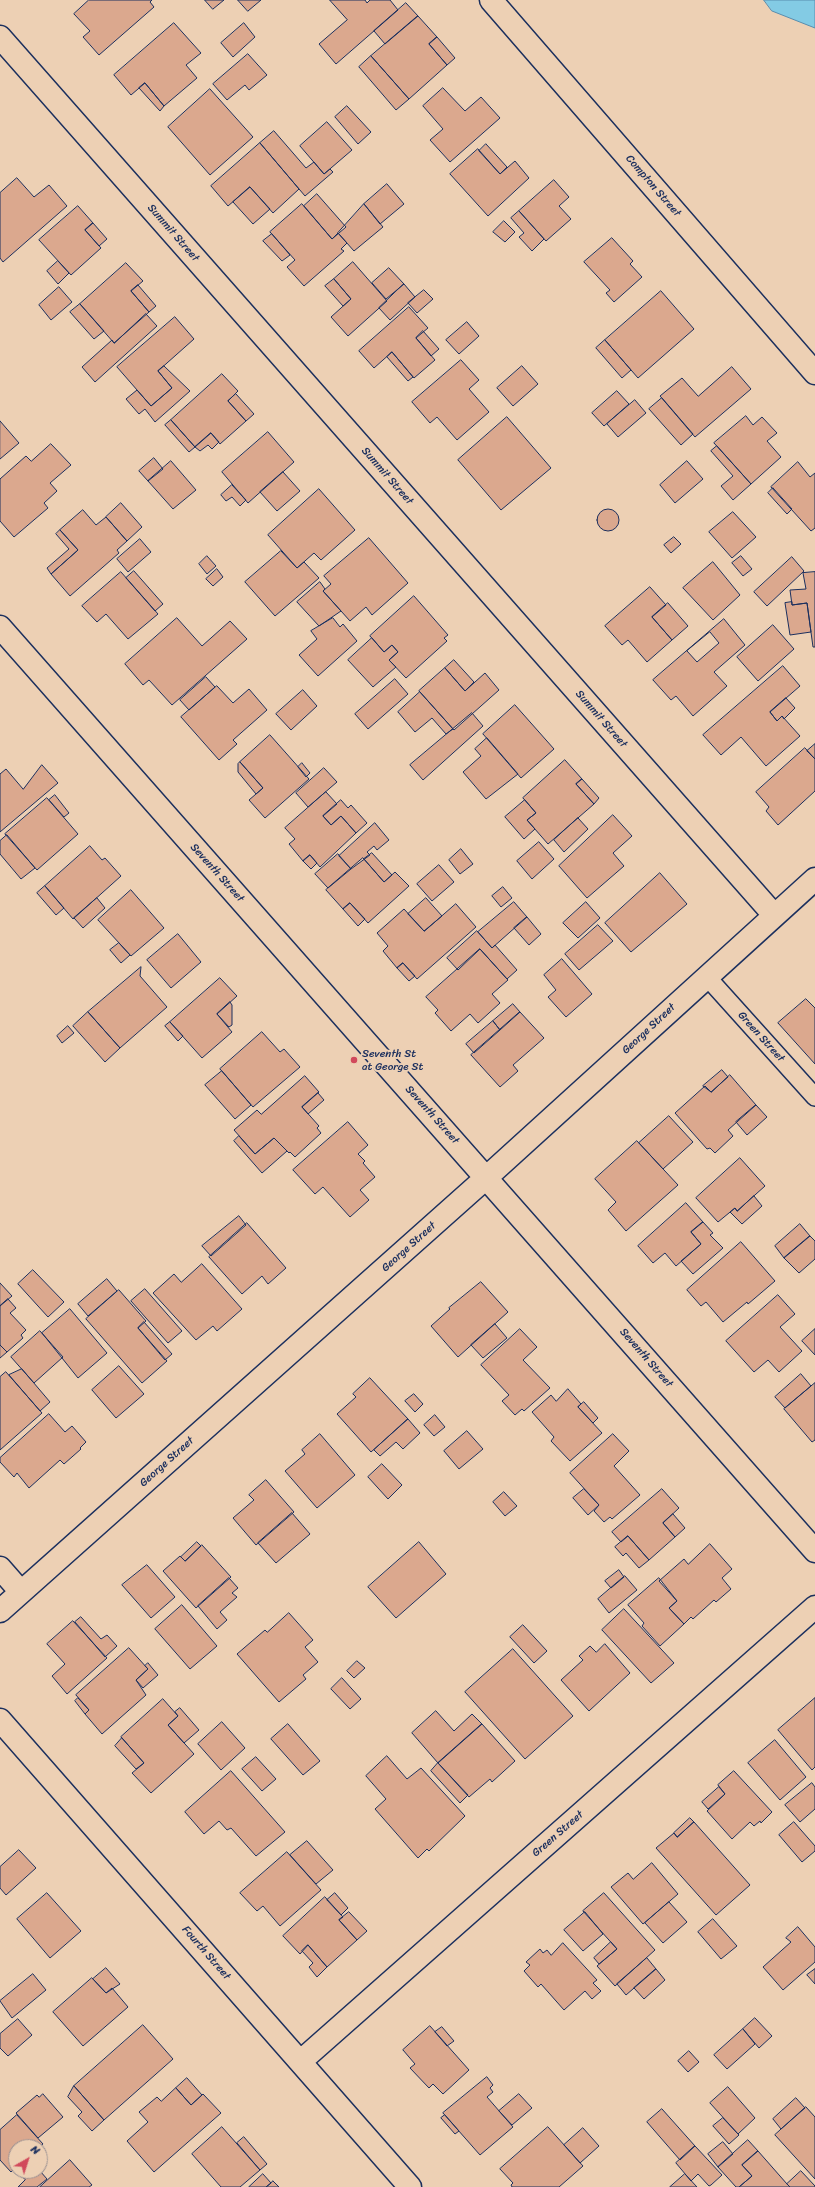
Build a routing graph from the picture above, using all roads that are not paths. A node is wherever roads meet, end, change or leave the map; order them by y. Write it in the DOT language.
graph roads {
  1 [pos="491,0"];
  2 [pos="0,36"];
  3 [pos="815,373"];
  4 [pos="0,627"];
  5 [pos="815,879"];
  6 [pos="774,915"];
  7 [pos="707,976"];
  8 [pos="815,1097"];
  9 [pos="488,1178"];
  10 [pos="815,1550"];
  11 [pos="0,1568"];
  12 [pos="21,1592"];
  13 [pos="815,1607"];
  14 [pos="0,1611"];
  15 [pos="0,1720"];
  16 [pos="301,2061"];
  17 [pos="410,2187"];
  1 -- 3 [label="street, Compton Street"];
  2 -- 6 [label="street, Summit Street"];
  4 -- 9 [label="street, Seventh Street"];
  5 -- 6 [label="street, George Street"];
  6 -- 7 [label="street, George Street"];
  7 -- 8 [label="lane, Green Street"];
  7 -- 9 [label="street, George Street"];
  9 -- 10 [label="street, Seventh Street"];
  9 -- 12 [label="street, George Street"];
  11 -- 12 [label="street"];
  12 -- 14 [label="street, George Street"];
  13 -- 16 [label="street, Green Street"];
  15 -- 16 [label="street, Fourth Street"];
  16 -- 17 [label="street, Fourth Street"];
}
